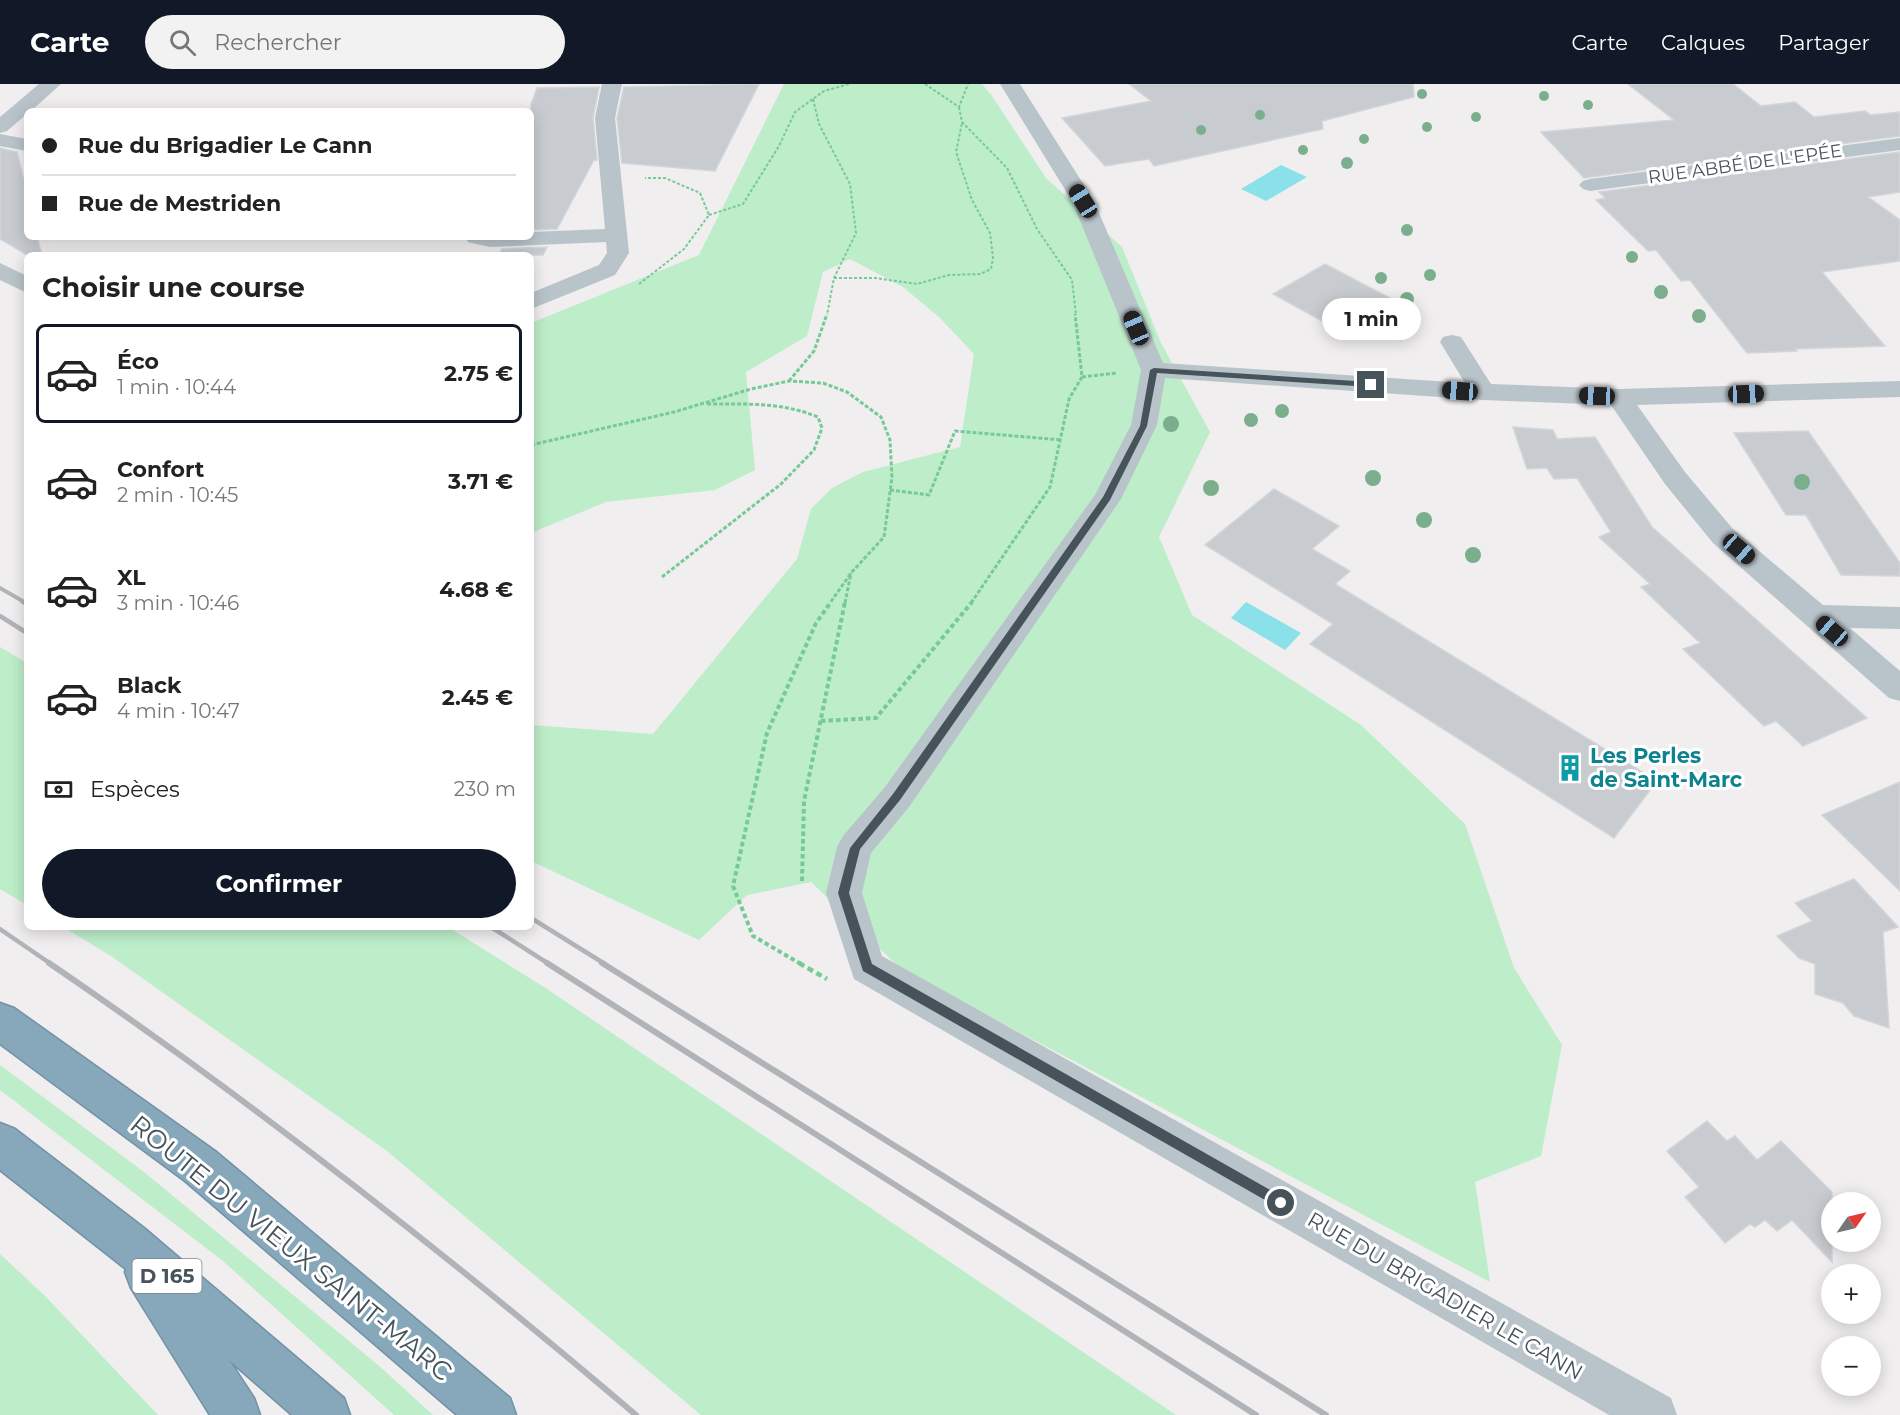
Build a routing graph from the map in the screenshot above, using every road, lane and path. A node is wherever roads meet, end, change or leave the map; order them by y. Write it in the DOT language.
graph roads {
  1 [pos="51,84"];
  2 [pos="612,84"];
  3 [pos="849,84"];
  4 [pos="925,84"];
  5 [pos="968,84"];
  6 [pos="1010,84"];
  7 [pos="813,99"];
  8 [pos="959,107"];
  9 [pos="962,122"];
  10 [pos="0,127"];
  11 [pos="0,140"];
  12 [pos="24,144"];
  13 [pos="1900,144"];
  14 [pos="1590,185"];
  15 [pos="709,215"];
  16 [pos="616,236"];
  17 [pos="534,239"];
  18 [pos="0,270"];
  19 [pos="834,278"];
  20 [pos="24,284"];
  21 [pos="534,301"];
  22 [pos="1452,342"];
  23 [pos="1154,370"];
  24 [pos="789,381"];
  25 [pos="1900,389"];
  26 [pos="1483,392"];
  27 [pos="1619,397"];
  28 [pos="701,404"];
  29 [pos="1062,440"];
  30 [pos="534,445"];
  31 [pos="890,490"];
  32 [pos="851,573"];
  33 [pos="662,577"];
  34 [pos="1815,616"];
  35 [pos="1900,618"];
  36 [pos="1900,689"];
  37 [pos="820,721"];
  38 [pos="803,884"];
  39 [pos="867,967"];
  40 [pos="0,1021"];
  41 [pos="0,1144"];
  42 [pos="129,1243"];
  43 [pos="237,1415"];
  44 [pos="327,1415"];
  45 [pos="493,1415"];
  46 [pos="1654,1415"];
  1 -- 10 [label="street"];
  2 -- 16 [label="street"];
  3 -- 7 [label="path"];
  4 -- 8 [label="path"];
  5 -- 8 [label="path"];
  6 -- 23 [label="street"];
  7 -- 15 [label="path"];
  7 -- 19 [label="path"];
  8 -- 9 [label="path"];
  9 -- 19 [label="path"];
  9 -- 29 [label="path"];
  11 -- 12 [label="street"];
  13 -- 14 [label="street, RUE ABBÉ DE L'EPÉE"];
  16 -- 17 [label="street"];
  16 -- 21 [label="street"];
  18 -- 20 [label="street"];
  19 -- 24 [label="path"];
  22 -- 26 [label="street"];
  23 -- 26 [label="street"];
  23 -- 39 [label="street"];
  24 -- 28 [label="path"];
  24 -- 31 [label="path"];
  25 -- 27 [label="street"];
  26 -- 27 [label="street"];
  27 -- 34 [label="street"];
  28 -- 30 [label="path"];
  28 -- 33 [label="path"];
  29 -- 31 [label="path"];
  29 -- 37 [label="path"];
  31 -- 32 [label="path"];
  32 -- 37 [label="path"];
  32 -- 39 [label="path"];
  34 -- 35 [label="street"];
  34 -- 36 [label="street"];
  37 -- 38 [label="path"];
  39 -- 46 [label="street, RUE DU BRIGADIER LE CANN"];
  40 -- 45 [label="highway, ROUTE DU VIEUX SAINT-MARC"];
  41 -- 42 [label="highway, D 165"];
  42 -- 43 [label="highway"];
  42 -- 44 [label="highway, D 165"];
}
